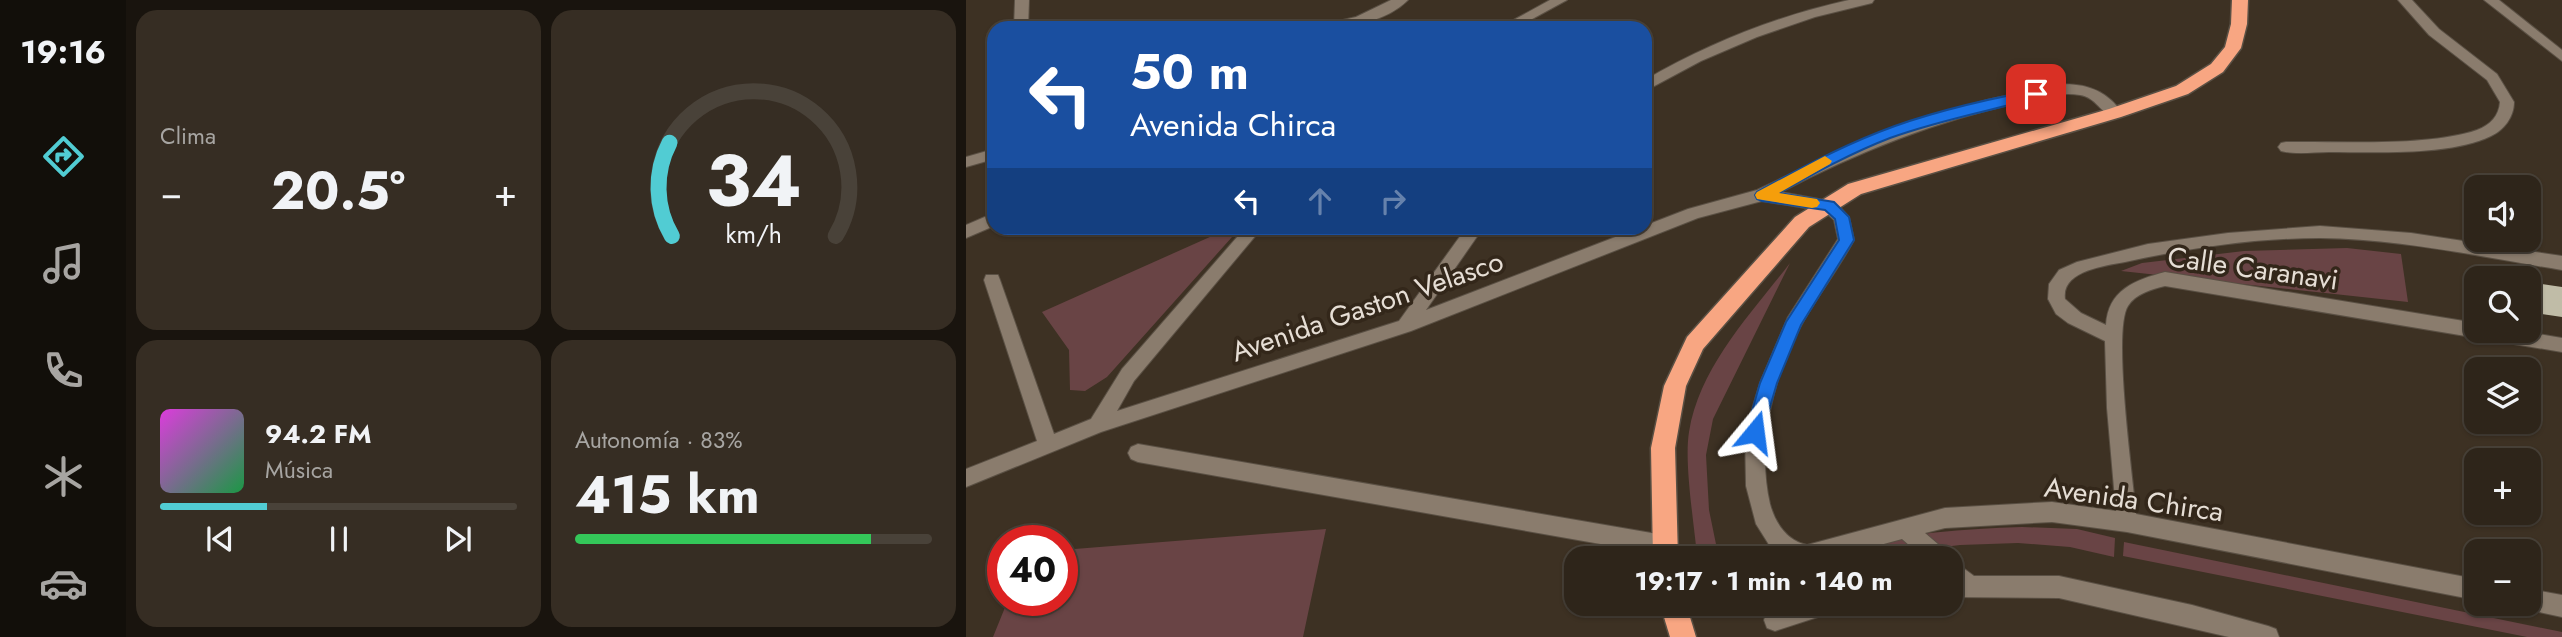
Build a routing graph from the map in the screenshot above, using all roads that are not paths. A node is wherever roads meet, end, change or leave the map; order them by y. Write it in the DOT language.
graph roads {
  1 [pos="1022,0"];
  2 [pos="1401,0"];
  3 [pos="1560,0"];
  4 [pos="1867,0"];
  5 [pos="2240,0"];
  6 [pos="2405,0"];
  7 [pos="2491,0"];
  8 [pos="1021,21"];
  9 [pos="1356,21"];
  10 [pos="1520,21"];
  11 [pos="2562,57"];
  12 [pos="1652,82"];
  13 [pos="2115,113"];
  14 [pos="2286,146"];
  15 [pos="987,156"];
  16 [pos="966,162"];
  17 [pos="1762,195"];
  18 [pos="1829,205"];
  19 [pos="987,222"];
  20 [pos="1652,229"];
  21 [pos="966,232"];
  22 [pos="1248,235"];
  23 [pos="1470,235"];
  24 [pos="1638,235"];
  25 [pos="2562,264"];
  26 [pos="992,280"];
  27 [pos="1405,326"];
  28 [pos="2112,336"];
  29 [pos="2562,345"];
  30 [pos="1098,425"];
  31 [pos="1048,444"];
  32 [pos="1138,453"];
  33 [pos="966,478"];
  34 [pos="2127,522"];
  35 [pos="1905,528"];
  36 [pos="1632,546"];
  37 [pos="1664,546"];
  38 [pos="1925,546"];
  39 [pos="1963,586"];
  40 [pos="2464,588"];
  41 [pos="2541,603"];
  42 [pos="2562,607"];
  43 [pos="1677,616"];
  44 [pos="1789,616"];
  45 [pos="1775,621"];
  46 [pos="1683,637"];
  47 [pos="2269,637"];
  1 -- 8 [label="street"];
  2 -- 9 [label="street"];
  3 -- 10 [label="street"];
  4 -- 12 [label="street"];
  5 -- 13 [label="highway"];
  6 -- 14 [label="street"];
  7 -- 11 [label="street"];
  13 -- 17 [label="street"];
  13 -- 18 [label="highway"];
  15 -- 16 [label="street"];
  17 -- 18 [label="street, Avenida Gaston Velasco"];
  17 -- 20 [label="street, Avenida Gaston Velasco"];
  18 -- 35 [label="street, Avenida Chirca"];
  18 -- 37 [label="highway"];
  19 -- 21 [label="street"];
  22 -- 30 [label="street"];
  23 -- 27 [label="street"];
  24 -- 27 [label="street, Avenida Gaston Velasco"];
  25 -- 28 [label="street"];
  26 -- 31 [label="street"];
  27 -- 30 [label="street, Avenida Gaston Velasco"];
  28 -- 29 [label="street, Calle Caranavi"];
  28 -- 34 [label="street, Calle Caranavi"];
  30 -- 31 [label="street, Avenida Gaston Velasco"];
  31 -- 33 [label="street, Avenida Gaston Velasco"];
  32 -- 36 [label="street"];
  34 -- 35 [label="street, Avenida Chirca"];
  34 -- 40 [label="street, Avenida Chirca"];
  35 -- 38 [label="street"];
  39 -- 47 [label="street"];
  41 -- 42 [label="street"];
  43 -- 46 [label="highway"];
  44 -- 45 [label="street"];
}
